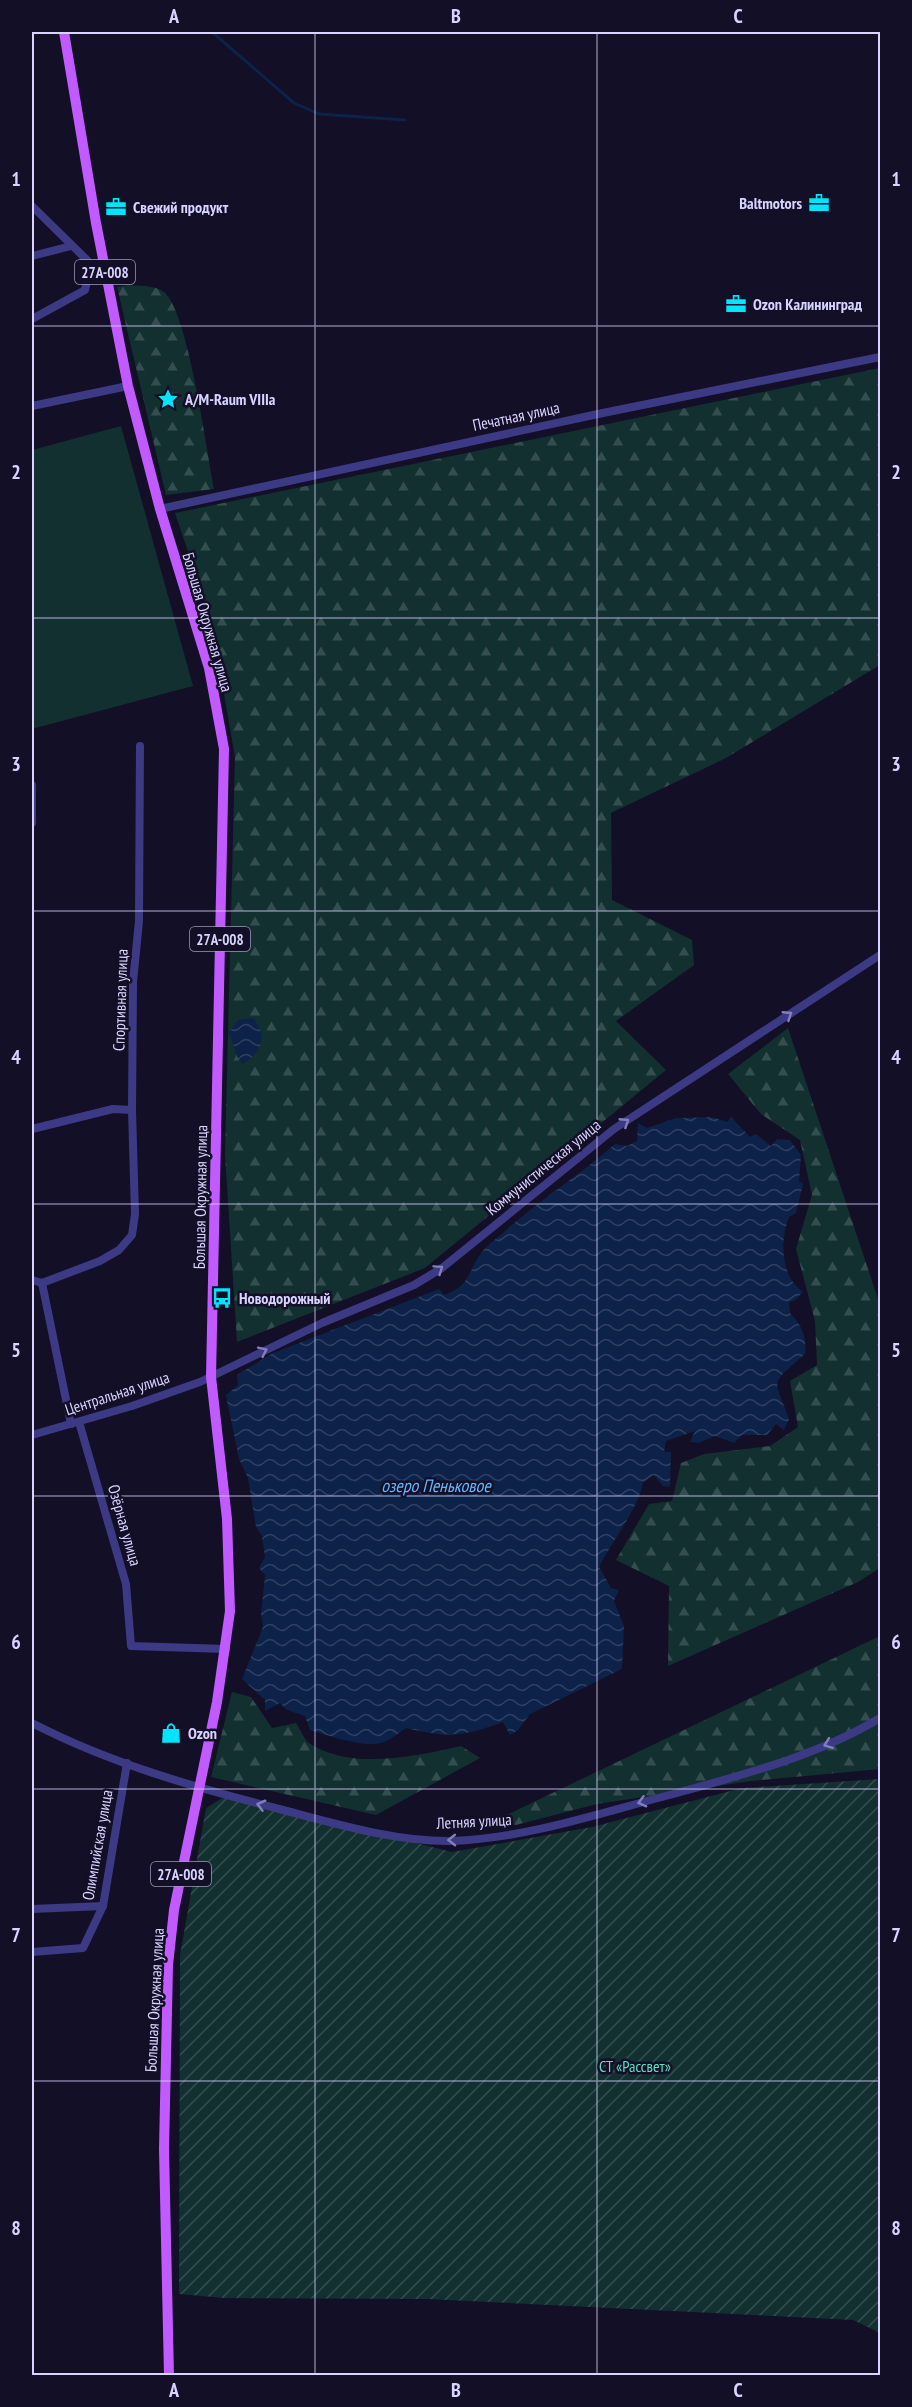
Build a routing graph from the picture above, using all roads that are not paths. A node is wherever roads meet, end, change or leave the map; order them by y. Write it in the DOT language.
graph roads {
  1 [pos="64,32"];
  2 [pos="32,206"];
  3 [pos="71,246"];
  4 [pos="32,256"];
  5 [pos="103,262"];
  6 [pos="91,264"];
  7 [pos="32,319"];
  8 [pos="880,357"];
  9 [pos="128,386"];
  10 [pos="32,406"];
  11 [pos="160,509"];
  12 [pos="140,746"];
  13 [pos="32,785"];
  14 [pos="32,823"];
  15 [pos="880,955"];
  16 [pos="132,1110"];
  17 [pos="32,1129"];
  18 [pos="32,1280"];
  19 [pos="42,1283"];
  20 [pos="211,1377"];
  21 [pos="75,1423"];
  22 [pos="32,1435"];
  23 [pos="226,1649"];
  24 [pos="880,1718"];
  25 [pos="32,1723"];
  26 [pos="128,1763"];
  27 [pos="198,1788"];
  28 [pos="103,1906"];
  29 [pos="32,1909"];
  30 [pos="32,1952"];
  31 [pos="169,2376"];
  1 -- 5 [label="main road, Большая Окружная улица / 27А-008"];
  2 -- 3 [label="street"];
  3 -- 4 [label="street"];
  3 -- 6 [label="street"];
  5 -- 6 [label="street"];
  5 -- 9 [label="main road, Большая Окружная улица / 27А-008"];
  6 -- 7 [label="street"];
  8 -- 11 [label="street, Печатная улица"];
  9 -- 10 [label="street"];
  9 -- 11 [label="main road, Большая Окружная улица / 27А-008"];
  11 -- 20 [label="main road, Большая Окружная улица / 27А-008"];
  12 -- 16 [label="street, Спортивная улица"];
  13 -- 14 [label="street"];
  20 -- 15 [label="street, Коммунистическая улица, one-way"];
  16 -- 17 [label="street"];
  16 -- 19 [label="street, Спортивная улица"];
  18 -- 19 [label="street"];
  19 -- 21 [label="street, Озёрная улица"];
  20 -- 21 [label="street, Центральная улица"];
  20 -- 23 [label="main road, Большая Окружная улица / 27А-008"];
  21 -- 22 [label="street, Центральная улица"];
  21 -- 23 [label="street, Озёрная улица"];
  23 -- 27 [label="main road, Большая Окружная улица / 27А-008"];
  24 -- 27 [label="street, Летняя улица, one-way"];
  25 -- 26 [label="street, Летняя улица"];
  26 -- 27 [label="street, Летняя улица"];
  26 -- 28 [label="street, Олимпийская улица"];
  27 -- 31 [label="main road, Большая Окружная улица / 27А-008"];
  28 -- 29 [label="street"];
  28 -- 30 [label="street, Олимпийская улица"];
}
